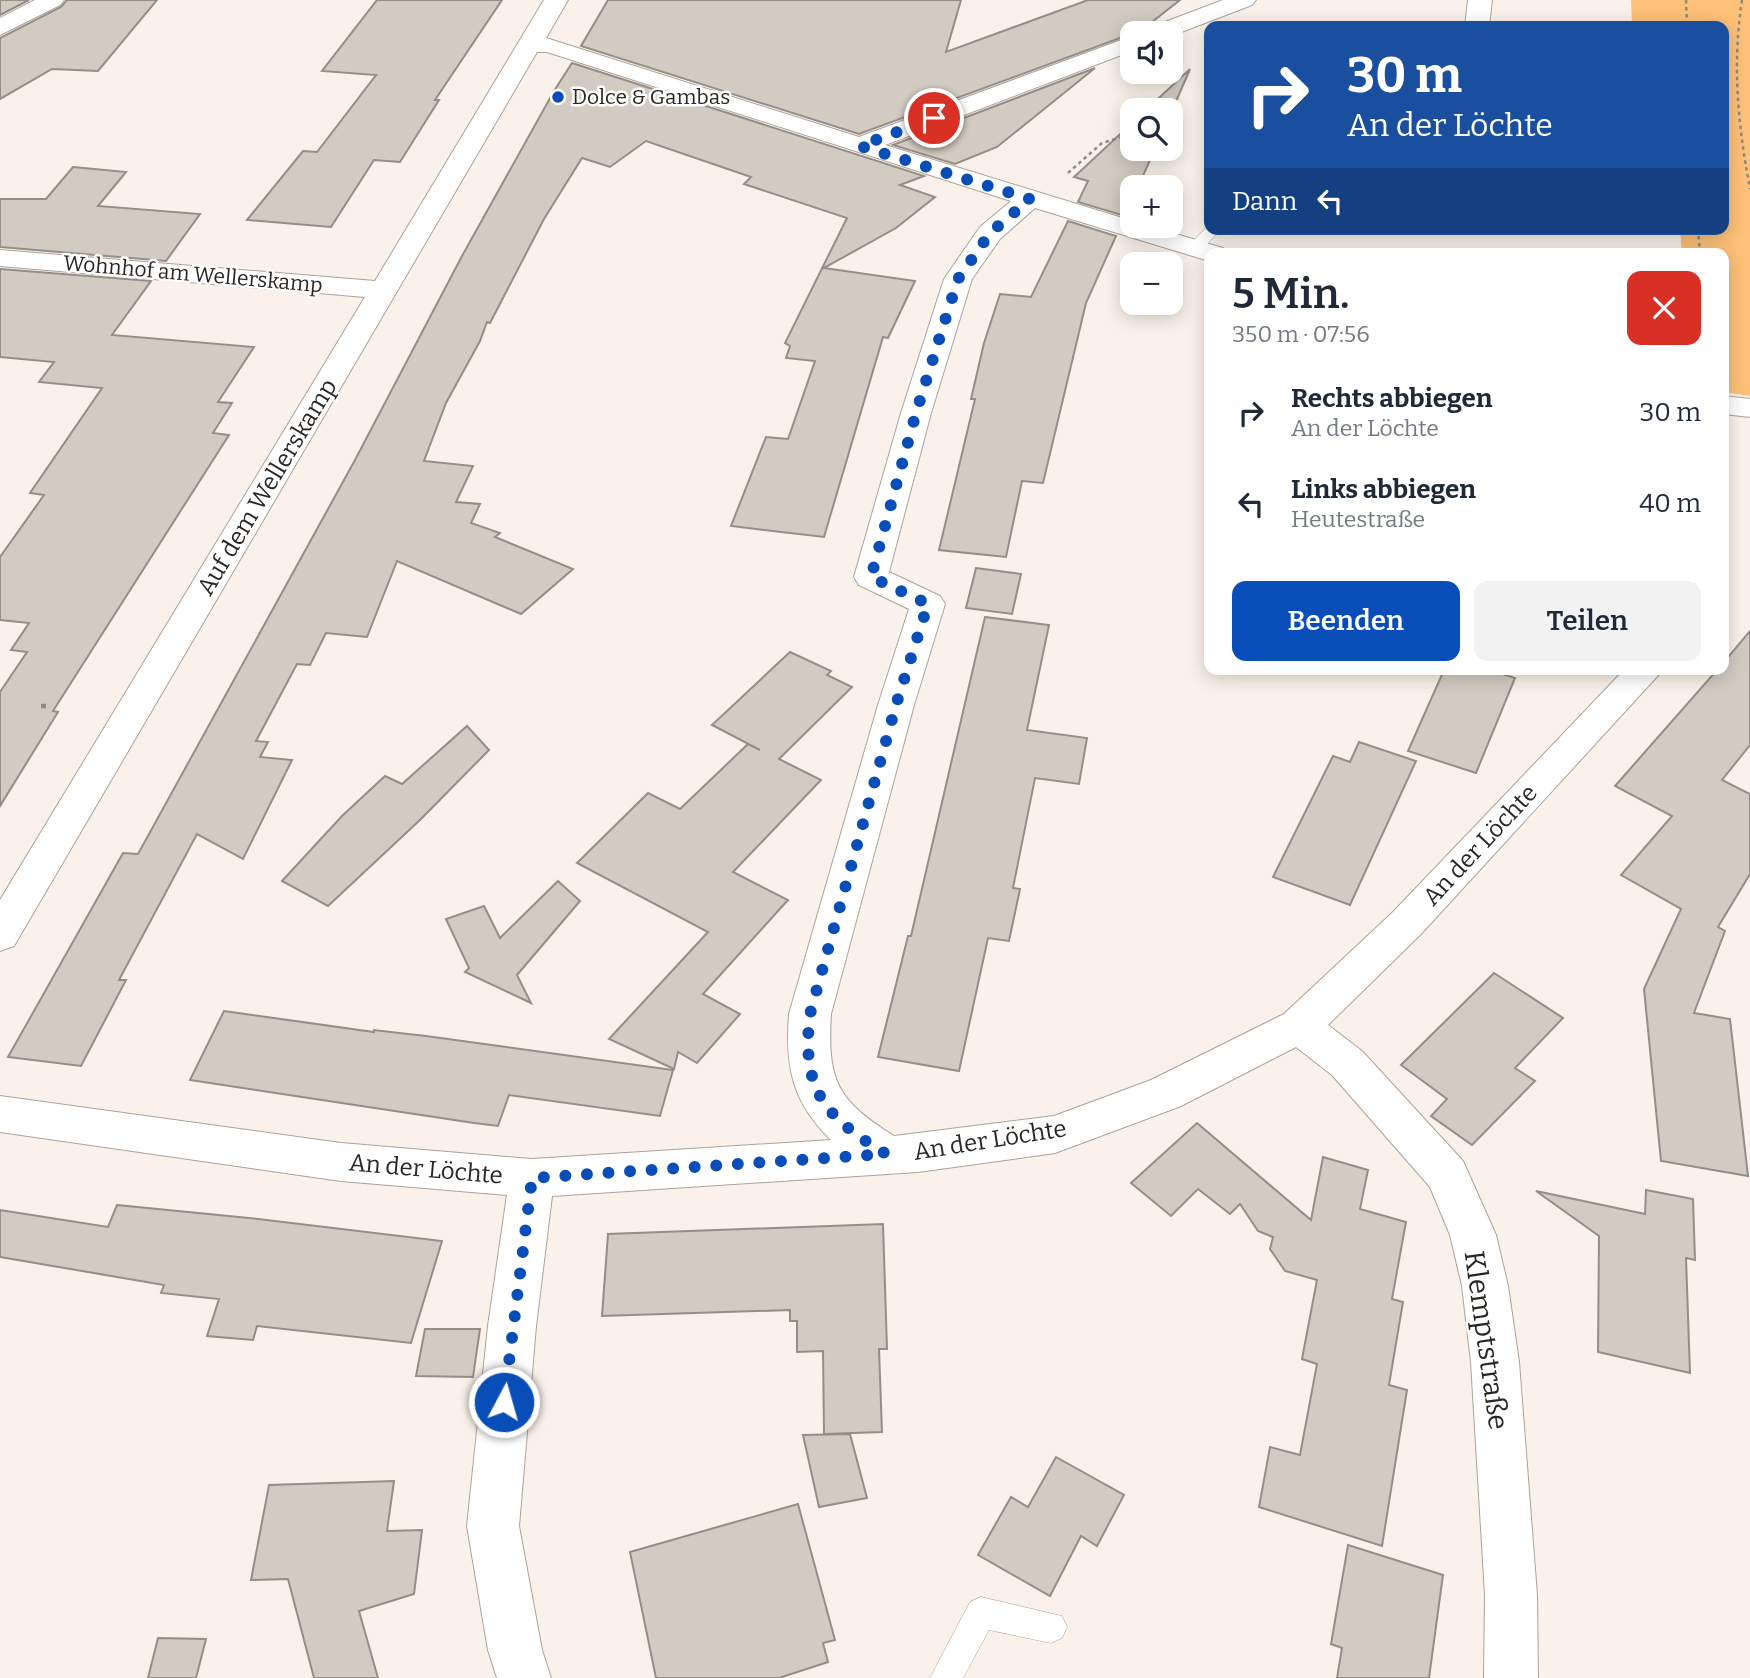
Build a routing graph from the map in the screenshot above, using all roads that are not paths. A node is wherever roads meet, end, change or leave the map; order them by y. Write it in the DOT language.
graph roads {
  1 [pos="52,0"];
  2 [pos="556,0"];
  3 [pos="1244,0"];
  4 [pos="1480,0"];
  5 [pos="1212,21"];
  6 [pos="1478,21"];
  7 [pos="4,22"];
  8 [pos="1204,23"];
  9 [pos="1183,27"];
  10 [pos="531,41"];
  11 [pos="1120,48"];
  12 [pos="860,146"];
  13 [pos="1030,199"];
  14 [pos="1207,244"];
  15 [pos="0,258"];
  16 [pos="385,290"];
  17 [pos="1729,406"];
  18 [pos="1750,408"];
  19 [pos="1640,675"];
  20 [pos="0,935"];
  21 [pos="1299,1026"];
  22 [pos="0,1114"];
  23 [pos="886,1154"];
  24 [pos="532,1178"];
  25 [pos="1051,1627"];
  26 [pos="524,1678"];
  27 [pos="946,1678"];
  28 [pos="1511,1678"];
  1 -- 7 [label="street"];
  2 -- 10 [label="street, Auf dem Wellerskamp"];
  3 -- 5 [label="street"];
  4 -- 6 [label="street"];
  8 -- 9 [label="street"];
  10 -- 12 [label="street"];
  10 -- 16 [label="street, Auf dem Wellerskamp"];
  11 -- 12 [label="street"];
  12 -- 13 [label="street"];
  13 -- 14 [label="street"];
  13 -- 23 [label="street"];
  15 -- 16 [label="street, Wohnhof am Wellerskamp"];
  16 -- 20 [label="street, Auf dem Wellerskamp"];
  17 -- 18 [label="street"];
  19 -- 21 [label="street, An der Löchte"];
  21 -- 23 [label="street, An der Löchte"];
  21 -- 28 [label="street, Klemptstraße"];
  22 -- 24 [label="street, An der Löchte"];
  23 -- 24 [label="street, An der Löchte"];
  24 -- 26 [label="street"];
  25 -- 27 [label="lane"];
}
